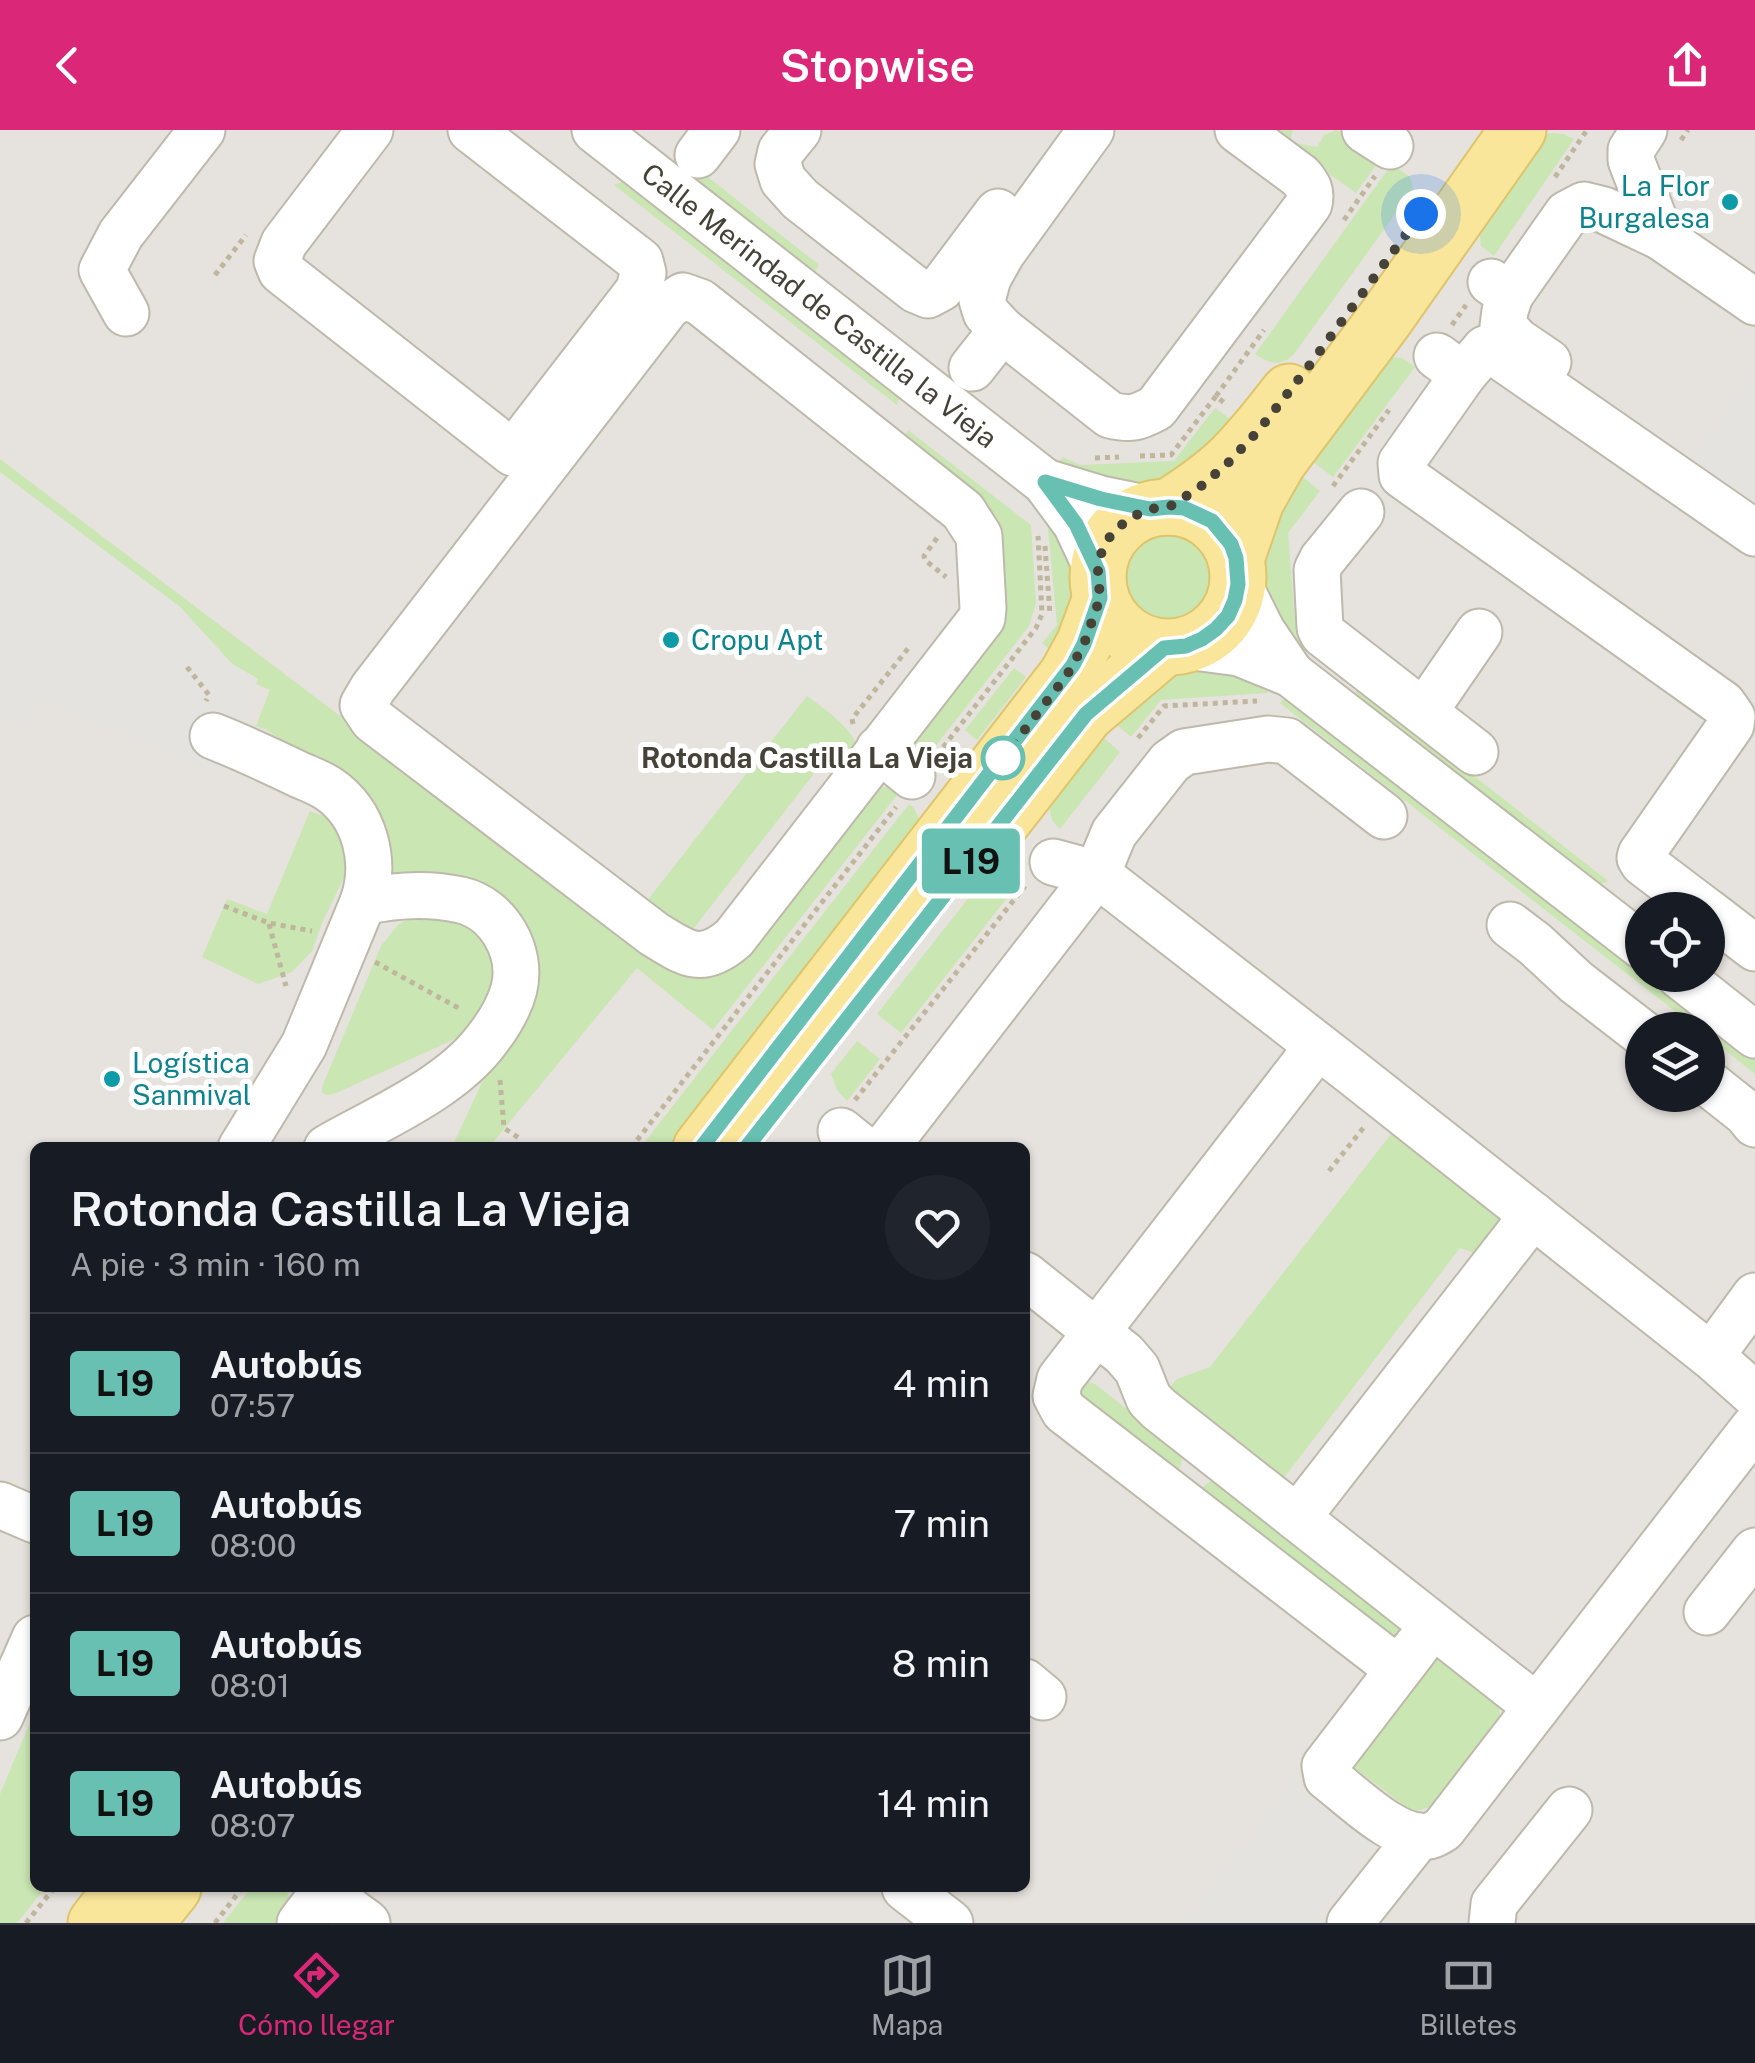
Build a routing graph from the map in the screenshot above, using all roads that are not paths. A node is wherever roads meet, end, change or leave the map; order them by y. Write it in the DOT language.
graph roads {
  1 [pos="202,130"];
  2 [pos="370,130"];
  3 [pos="471,130"];
  4 [pos="596,130"];
  5 [pos="798,130"];
  6 [pos="1060,130"];
  7 [pos="1091,130"];
  8 [pos="1238,130"];
  9 [pos="1478,130"];
  10 [pos="1518,130"];
  11 [pos="1625,137"];
  12 [pos="1660,237"];
  13 [pos="1755,302"];
  14 [pos="126,314"];
  15 [pos="1002,330"];
  16 [pos="972,368"];
  17 [pos="1692,464"];
  18 [pos="1045,482"];
  19 [pos="1346,500"];
  20 [pos="1160,508"];
  21 [pos="1755,533"];
  22 [pos="1238,571"];
  23 [pos="1099,585"];
  24 [pos="1479,632"];
  25 [pos="1175,647"];
  26 [pos="1277,687"];
  27 [pos="1424,712"];
  28 [pos="213,736"];
  29 [pos="1475,752"];
  30 [pos="906,772"];
  31 [pos="1384,816"];
  32 [pos="1090,890"];
  33 [pos="1671,892"];
  34 [pos="363,902"];
  35 [pos="1510,925"];
  36 [pos="1725,925"];
  37 [pos="1625,934"];
  38 [pos="1755,948"];
  39 [pos="1218,967"];
  40 [pos="1701,992"];
  41 [pos="1625,1020"];
  42 [pos="1755,1034"];
  43 [pos="1318,1046"];
  44 [pos="1725,1096"];
  45 [pos="1755,1124"];
  46 [pos="857,1138"];
  47 [pos="246,1142"];
  48 [pos="339,1142"];
  49 [pos="706,1142"];
  50 [pos="751,1142"];
  51 [pos="1533,1215"];
  52 [pos="1030,1279"];
  53 [pos="1755,1296"];
  54 [pos="1098,1332"];
  55 [pos="1711,1356"];
  56 [pos="1755,1394"];
  57 [pos="1755,1426"];
  58 [pos="1212,1451"];
  59 [pos="1175,1497"];
  60 [pos="0,1505"];
  61 [pos="30,1518"];
  62 [pos="1297,1518"];
  63 [pos="1755,1551"];
  64 [pos="1706,1612"];
  65 [pos="1433,1625"];
  66 [pos="30,1649"];
  67 [pos="1398,1670"];
  68 [pos="1537,1707"];
  69 [pos="0,1717"];
  70 [pos="1569,1810"];
  71 [pos="1419,1836"];
  72 [pos="121,1892"];
  73 [pos="170,1892"];
  74 [pos="910,1892"];
  75 [pos="312,1902"];
  76 [pos="96,1923"];
  77 [pos="145,1923"];
  78 [pos="367,1923"];
  79 [pos="950,1923"];
  80 [pos="1350,1923"];
  81 [pos="1492,1923"];
  1 -- 14 [label="street"];
  2 -- 3 [label="street"];
  4 -- 18 [label="street, Calle Merindad de Castilla la Vieja"];
  5 -- 6 [label="street"];
  7 -- 15 [label="street"];
  8 -- 15 [label="street"];
  9 -- 20 [label="main road"];
  10 -- 22 [label="main road"];
  11 -- 12 [label="street"];
  12 -- 13 [label="street"];
  12 -- 17 [label="street"];
  15 -- 16 [label="street"];
  18 -- 20 [label="street, Calle Merindad de Castilla la Vieja"];
  18 -- 23 [label="street, Calle Merindad de Castilla la Vieja"];
  19 -- 27 [label="street"];
  20 -- 22 [label="main road"];
  20 -- 23 [label="main road"];
  21 -- 33 [label="street"];
  22 -- 25 [label="main road"];
  22 -- 26 [label="street"];
  23 -- 25 [label="main road"];
  23 -- 49 [label="main road"];
  24 -- 27 [label="street"];
  25 -- 26 [label="street"];
  25 -- 50 [label="main road"];
  26 -- 37 [label="street"];
  27 -- 29 [label="street"];
  28 -- 34 [label="street"];
  30 -- 30 [label="street"];
  31 -- 32 [label="street"];
  32 -- 39 [label="street"];
  32 -- 39 [label="street"];
  32 -- 46 [label="street"];
  34 -- 47 [label="street"];
  34 -- 48 [label="street"];
  35 -- 41 [label="street"];
  36 -- 38 [label="street"];
  39 -- 43 [label="street"];
  40 -- 42 [label="street"];
  43 -- 51 [label="street"];
  43 -- 54 [label="street"];
  44 -- 45 [label="street"];
  51 -- 55 [label="street"];
  51 -- 62 [label="street"];
  52 -- 54 [label="street"];
  53 -- 55 [label="street"];
  54 -- 58 [label="street"];
  54 -- 59 [label="street"];
  55 -- 56 [label="street"];
  57 -- 68 [label="street"];
  58 -- 59 [label="street"];
  58 -- 62 [label="street"];
  59 -- 67 [label="street"];
  60 -- 61 [label="street"];
  62 -- 65 [label="street"];
  63 -- 64 [label="street"];
  65 -- 67 [label="street"];
  65 -- 68 [label="street"];
  66 -- 69 [label="street"];
  67 -- 71 [label="street"];
  68 -- 71 [label="street"];
  70 -- 81 [label="street"];
  71 -- 80 [label="street"];
  72 -- 76 [label="main road"];
  73 -- 77 [label="main road"];
  74 -- 79 [label="street"];
  75 -- 78 [label="street"];
}
